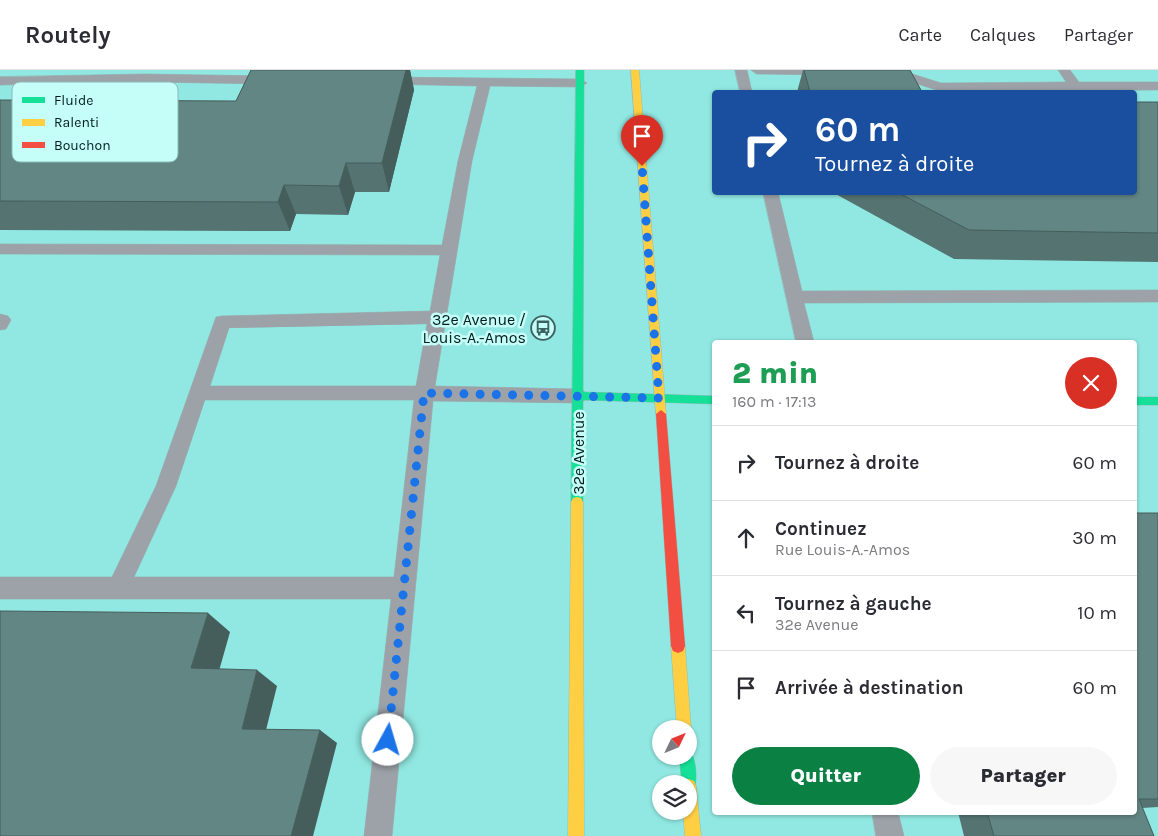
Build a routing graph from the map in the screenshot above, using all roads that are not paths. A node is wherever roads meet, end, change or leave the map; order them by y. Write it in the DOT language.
graph roads {
  1 [pos="635,70"];
  2 [pos="741,70"];
  3 [pos="757,70"];
  4 [pos="1064,70"];
  5 [pos="845,71"];
  6 [pos="874,71"];
  7 [pos="580,76"];
  8 [pos="281,80"];
  9 [pos="0,81"];
  10 [pos="369,81"];
  11 [pos="484,82"];
  12 [pos="1076,86"];
  13 [pos="1158,86"];
  14 [pos="746,90"];
  15 [pos="771,195"];
  16 [pos="0,248"];
  17 [pos="449,250"];
  18 [pos="794,296"];
  19 [pos="1158,296"];
  20 [pos="437,317"];
  21 [pos="805,340"];
  22 [pos="198,393"];
  23 [pos="424,393"];
  24 [pos="577,396"];
  25 [pos="659,398"];
  26 [pos="712,400"];
  27 [pos="1137,401"];
  28 [pos="1158,401"];
  29 [pos="0,588"];
  30 [pos="118,588"];
  31 [pos="404,588"];
  32 [pos="683,720"];
  33 [pos="886,815"];
  34 [pos="692,820"];
  35 [pos="378,836"];
  36 [pos="576,836"];
  37 [pos="693,836"];
  38 [pos="890,836"];
  1 -- 25 [label="street"];
  2 -- 14 [label="lane"];
  3 -- 5 [label="lane"];
  4 -- 12 [label="lane"];
  6 -- 12 [label="lane"];
  7 -- 11 [label="lane"];
  7 -- 24 [label="street, 32e Avenue"];
  8 -- 9 [label="lane"];
  10 -- 11 [label="lane"];
  11 -- 17 [label="lane"];
  12 -- 13 [label="lane"];
  15 -- 18 [label="lane"];
  16 -- 17 [label="lane"];
  17 -- 20 [label="lane"];
  18 -- 19 [label="lane"];
  18 -- 21 [label="lane"];
  20 -- 22 [label="lane"];
  20 -- 23 [label="lane"];
  22 -- 23 [label="lane"];
  22 -- 30 [label="lane"];
  23 -- 24 [label="lane"];
  23 -- 31 [label="lane"];
  24 -- 25 [label="street"];
  24 -- 36 [label="street, 32e Avenue"];
  25 -- 26 [label="street"];
  25 -- 32 [label="street"];
  27 -- 28 [label="street"];
  29 -- 30 [label="lane"];
  30 -- 31 [label="lane"];
  31 -- 35 [label="lane"];
  33 -- 38 [label="lane"];
  34 -- 37 [label="street"];
}
